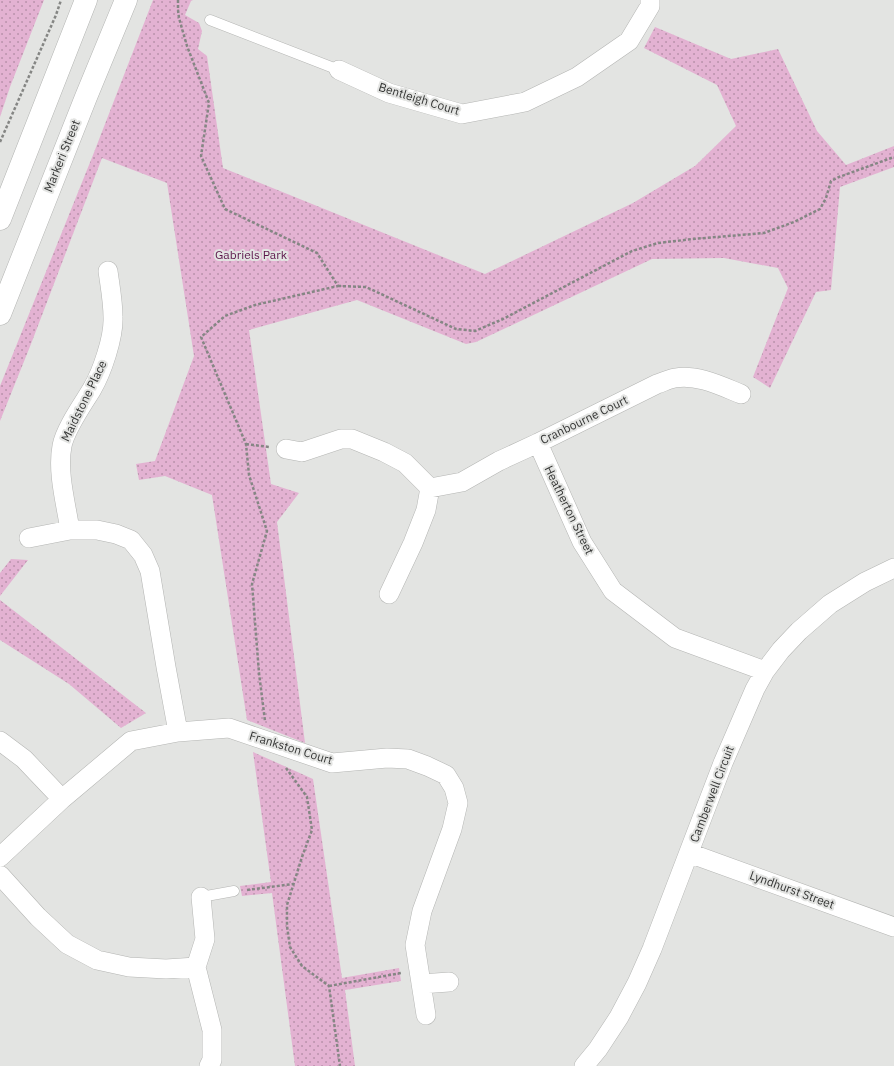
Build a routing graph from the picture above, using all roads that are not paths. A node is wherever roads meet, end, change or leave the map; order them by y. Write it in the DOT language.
graph roads {
  1 [pos="86,0"];
  2 [pos="126,0"];
  3 [pos="650,0"];
  4 [pos="210,20"];
  5 [pos="339,70"];
  6 [pos="0,219"];
  7 [pos="108,272"];
  8 [pos="0,314"];
  9 [pos="741,394"];
  10 [pos="538,443"];
  11 [pos="286,450"];
  12 [pos="430,488"];
  13 [pos="70,530"];
  14 [pos="29,538"];
  15 [pos="894,568"];
  16 [pos="389,594"];
  17 [pos="765,671"];
  18 [pos="178,732"];
  19 [pos="0,741"];
  20 [pos="62,799"];
  21 [pos="689,853"];
  22 [pos="0,857"];
  23 [pos="0,875"];
  24 [pos="234,891"];
  25 [pos="201,897"];
  26 [pos="894,927"];
  27 [pos="196,967"];
  28 [pos="420,976"];
  29 [pos="449,982"];
  30 [pos="426,1015"];
  31 [pos="209,1066"];
  32 [pos="584,1066"];
  1 -- 6 [label="main road"];
  2 -- 8 [label="main road, Markeri Street"];
  3 -- 5 [label="street, Bentleigh Court"];
  4 -- 5 [label="lane"];
  7 -- 13 [label="street, Maidstone Place"];
  9 -- 10 [label="street, Cranbourne Court"];
  10 -- 12 [label="street, Cranbourne Court"];
  10 -- 17 [label="street, Heatherton Street"];
  11 -- 12 [label="street"];
  12 -- 16 [label="street"];
  13 -- 14 [label="street"];
  13 -- 18 [label="street"];
  15 -- 17 [label="street, Camberwell Circuit"];
  17 -- 21 [label="street, Camberwell Circuit"];
  18 -- 20 [label="street, Frankston Court"];
  18 -- 28 [label="street, Frankston Court"];
  19 -- 20 [label="street"];
  20 -- 22 [label="street, Frankston Court"];
  21 -- 26 [label="street, Lyndhurst Street"];
  21 -- 32 [label="street, Camberwell Circuit"];
  23 -- 27 [label="street"];
  24 -- 25 [label="lane"];
  25 -- 27 [label="street"];
  27 -- 31 [label="street"];
  28 -- 29 [label="street"];
  28 -- 30 [label="street, Frankston Court"];
}
